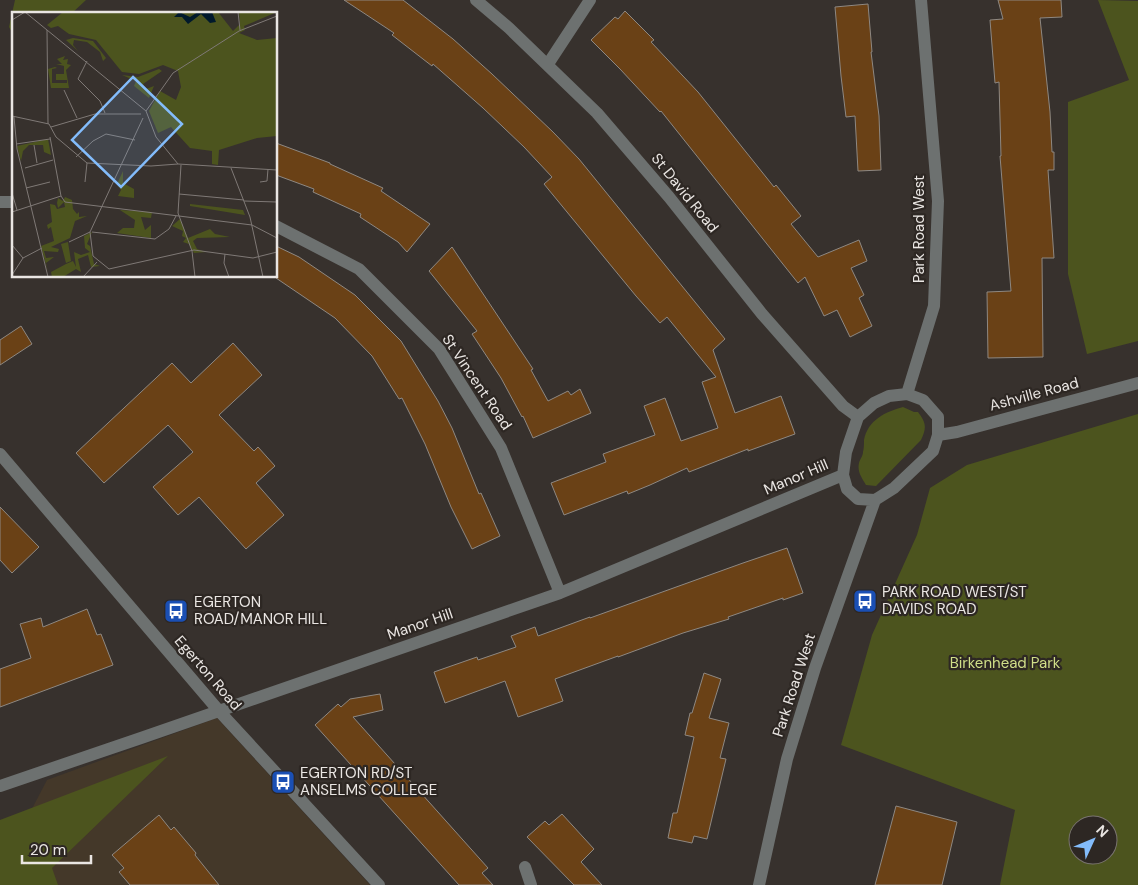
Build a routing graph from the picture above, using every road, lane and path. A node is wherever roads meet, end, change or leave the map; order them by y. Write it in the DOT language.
graph roads {
  1 [pos="476,0"];
  2 [pos="590,0"];
  3 [pos="921,0"];
  4 [pos="548,64"];
  5 [pos="278,227"];
  6 [pos="1138,383"];
  7 [pos="907,394"];
  8 [pos="858,417"];
  9 [pos="938,435"];
  10 [pos="0,454"];
  11 [pos="843,475"];
  12 [pos="875,500"];
  13 [pos="560,593"];
  14 [pos="219,711"];
  15 [pos="0,786"];
  16 [pos="525,867"];
  17 [pos="378,885"];
  18 [pos="531,885"];
  19 [pos="759,885"];
  1 -- 4 [label="street, St David Road"];
  2 -- 4 [label="street"];
  3 -- 7 [label="street, Park Road West"];
  4 -- 8 [label="street, St David Road"];
  5 -- 13 [label="street, St Vincent Road"];
  6 -- 9 [label="street, Ashville Road"];
  7 -- 8 [label="street"];
  7 -- 9 [label="street"];
  8 -- 11 [label="street"];
  9 -- 12 [label="street"];
  10 -- 14 [label="street, Egerton Road"];
  11 -- 12 [label="street"];
  11 -- 13 [label="street, Manor Hill"];
  12 -- 19 [label="street, Park Road West"];
  13 -- 14 [label="street, Manor Hill"];
  14 -- 15 [label="street, Manor Hill"];
  14 -- 17 [label="street, Egerton Road"];
  16 -- 18 [label="street"];
}
